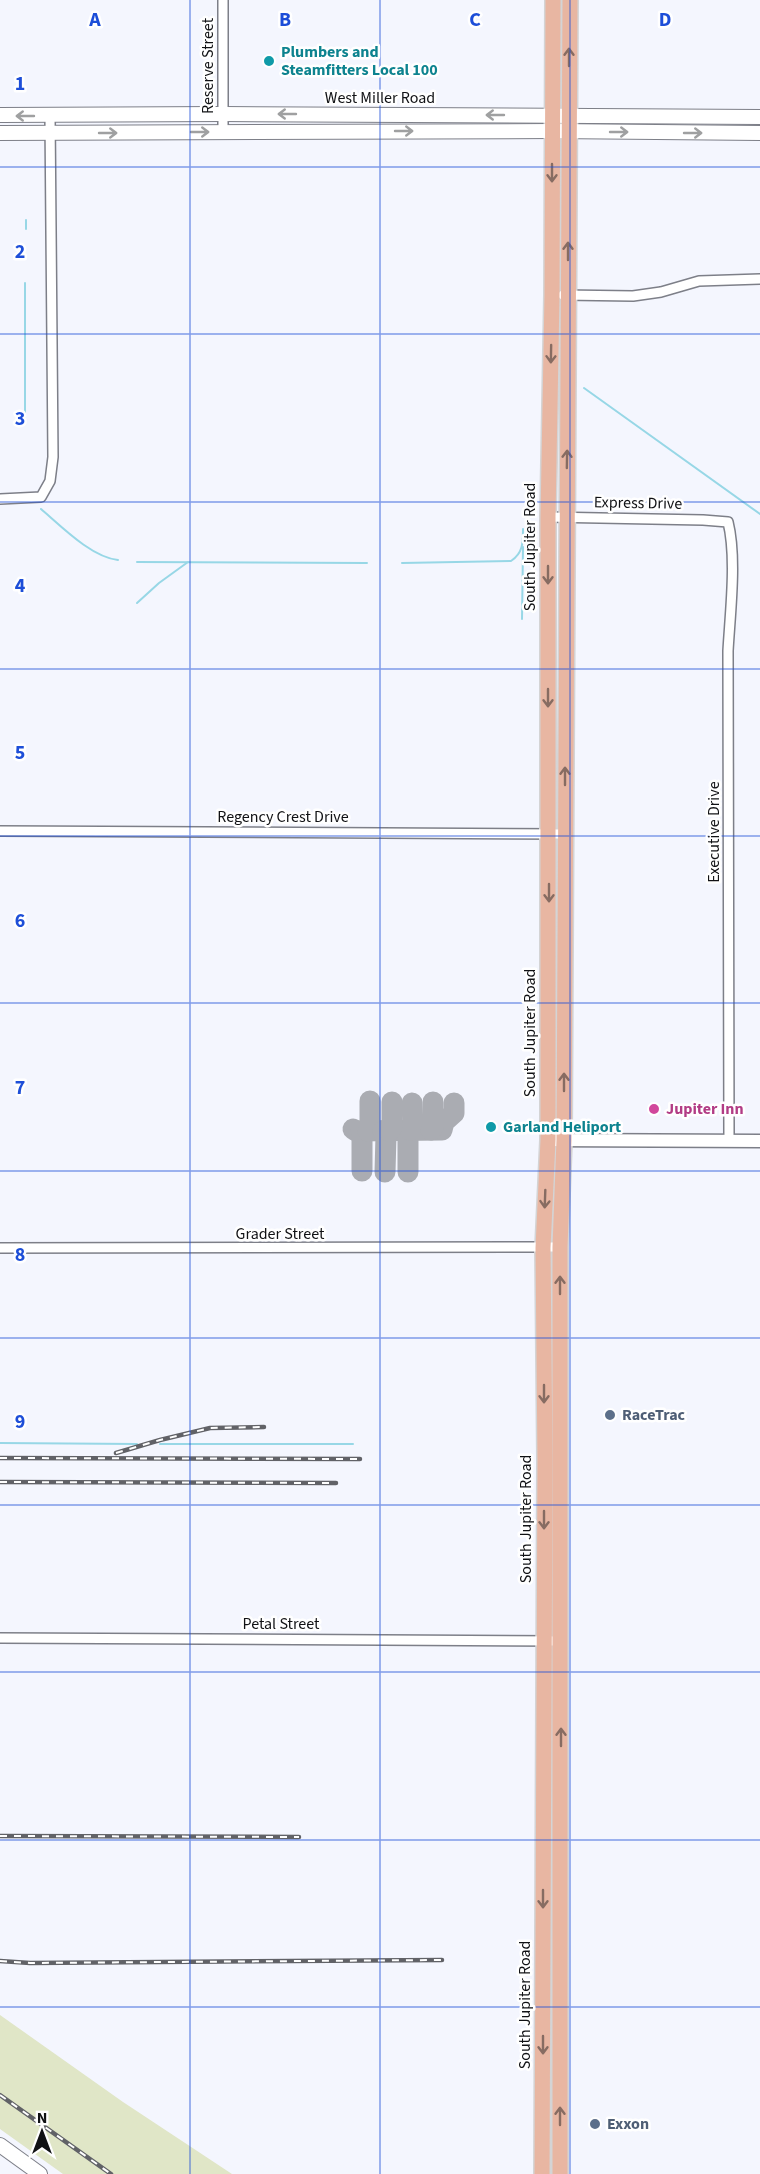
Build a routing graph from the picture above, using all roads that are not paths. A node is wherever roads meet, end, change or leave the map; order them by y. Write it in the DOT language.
graph roads {
  1 [pos="223,0"];
  2 [pos="553,0"];
  3 [pos="570,0"];
  4 [pos="223,114"];
  5 [pos="346,114"];
  6 [pos="553,114"];
  7 [pos="569,115"];
  8 [pos="0,116"];
  9 [pos="50,116"];
  10 [pos="760,117"];
  11 [pos="553,131"];
  12 [pos="569,131"];
  13 [pos="223,132"];
  14 [pos="346,132"];
  15 [pos="0,133"];
  16 [pos="50,133"];
  17 [pos="760,133"];
  18 [pos="760,279"];
  19 [pos="568,294"];
  20 [pos="552,295"];
  21 [pos="0,499"];
  22 [pos="548,517"];
  23 [pos="566,517"];
  24 [pos="728,522"];
  25 [pos="548,639"];
  26 [pos="566,639"];
  27 [pos="0,831"];
  28 [pos="565,834"];
  29 [pos="549,835"];
  30 [pos="548,1140"];
  31 [pos="564,1140"];
  32 [pos="729,1141"];
  33 [pos="760,1141"];
  34 [pos="560,1247"];
  35 [pos="0,1248"];
  36 [pos="543,1248"];
  37 [pos="0,1638"];
  38 [pos="543,1641"];
  39 [pos="561,1641"];
  40 [pos="561,1760"];
  41 [pos="543,1761"];
  42 [pos="544,1854"];
  43 [pos="561,1854"];
  44 [pos="543,1986"];
  45 [pos="561,1987"];
  46 [pos="0,2145"];
  47 [pos="40,2174"];
  48 [pos="542,2174"];
  49 [pos="560,2174"];
  1 -- 4 [label="street, Reserve Street"];
  2 -- 6 [label="main road, South Jupiter Road"];
  7 -- 3 [label="main road, South Jupiter Road, one-way"];
  5 -- 4 [label="main road, West Miller Road, one-way"];
  4 -- 9 [label="main road, West Miller Road"];
  4 -- 13 [label="street, Reserve Street"];
  6 -- 5 [label="main road, West Miller Road, one-way"];
  5 -- 14 [label="main road"];
  6 -- 7 [label="main road, West Miller Road"];
  6 -- 11 [label="main road, South Jupiter Road"];
  7 -- 10 [label="main road, West Miller Road"];
  7 -- 12 [label="main road, South Jupiter Road"];
  9 -- 8 [label="main road, West Miller Road, one-way"];
  9 -- 16 [label="street"];
  11 -- 12 [label="main road, West Miller Road"];
  14 -- 11 [label="main road, West Miller Road, one-way"];
  11 -- 20 [label="main road, South Jupiter Road, one-way"];
  12 -- 17 [label="main road, West Miller Road, one-way"];
  19 -- 12 [label="main road, South Jupiter Road, one-way"];
  13 -- 14 [label="main road, West Miller Road"];
  16 -- 13 [label="main road, West Miller Road, one-way"];
  15 -- 16 [label="main road, West Miller Road"];
  16 -- 21 [label="street"];
  18 -- 19 [label="street"];
  19 -- 20 [label="street"];
  23 -- 19 [label="main road, South Jupiter Road, one-way"];
  20 -- 22 [label="main road, South Jupiter Road, one-way"];
  22 -- 23 [label="street, Express Drive"];
  22 -- 25 [label="main road, South Jupiter Road, one-way"];
  23 -- 24 [label="street, Express Drive"];
  23 -- 26 [label="main road, South Jupiter Road"];
  24 -- 32 [label="street, Executive Drive"];
  25 -- 26 [label="main road"];
  25 -- 29 [label="main road, South Jupiter Road, one-way"];
  28 -- 26 [label="main road, South Jupiter Road, one-way"];
  27 -- 29 [label="street, Regency Crest Drive"];
  28 -- 29 [label="street, Regency Crest Drive"];
  31 -- 28 [label="main road, South Jupiter Road, one-way"];
  29 -- 30 [label="main road, South Jupiter Road, one-way"];
  30 -- 31 [label="street"];
  30 -- 36 [label="main road, South Jupiter Road, one-way"];
  31 -- 32 [label="street"];
  31 -- 34 [label="main road, South Jupiter Road"];
  32 -- 33 [label="street"];
  34 -- 36 [label="street, Grader Street"];
  39 -- 34 [label="main road, South Jupiter Road, one-way"];
  35 -- 36 [label="street, Grader Street"];
  36 -- 38 [label="main road, South Jupiter Road, one-way"];
  37 -- 38 [label="street, Petal Street"];
  38 -- 39 [label="street, Petal Street"];
  38 -- 41 [label="main road, South Jupiter Road"];
  40 -- 39 [label="main road, South Jupiter Road, one-way"];
  40 -- 41 [label="main road"];
  40 -- 43 [label="main road, South Jupiter Road"];
  41 -- 42 [label="main road, South Jupiter Road"];
  42 -- 43 [label="main road"];
  42 -- 44 [label="main road, South Jupiter Road, one-way"];
  43 -- 45 [label="main road, South Jupiter Road"];
  44 -- 45 [label="main road"];
  44 -- 48 [label="main road, South Jupiter Road, one-way"];
  49 -- 45 [label="main road, South Jupiter Road, one-way"];
  46 -- 47 [label="main road"];
}
